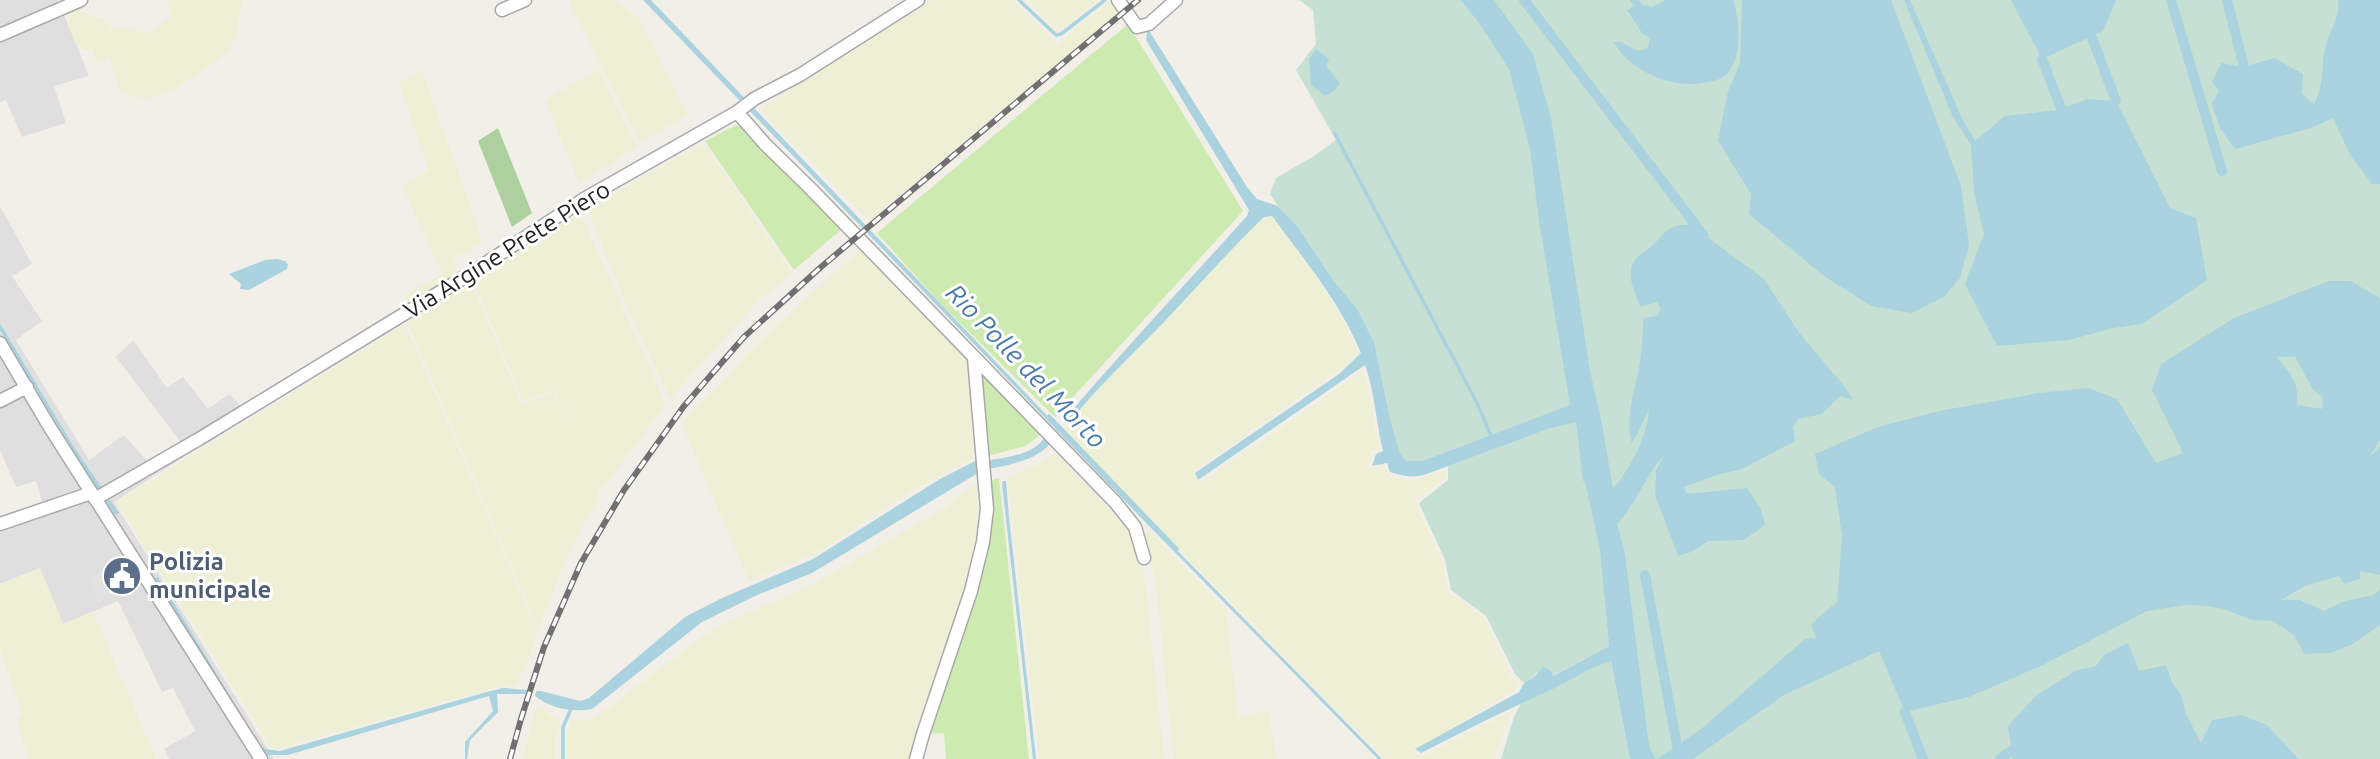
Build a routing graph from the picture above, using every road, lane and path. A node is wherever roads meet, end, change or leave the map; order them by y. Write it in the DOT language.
graph roads {
  1 [pos="80,0"];
  2 [pos="525,0"];
  3 [pos="918,0"];
  4 [pos="1118,0"];
  5 [pos="1176,0"];
  6 [pos="502,10"];
  7 [pos="0,35"];
  8 [pos="743,107"];
  9 [pos="0,343"];
  10 [pos="974,358"];
  11 [pos="27,387"];
  12 [pos="0,401"];
  13 [pos="98,495"];
  14 [pos="0,524"];
  15 [pos="1144,558"];
  16 [pos="261,759"];
  17 [pos="916,759"];
  1 -- 7 [label="street"];
  2 -- 6 [label="street"];
  3 -- 8 [label="street, Via Argine Prete Piero"];
  4 -- 5 [label="street"];
  8 -- 10 [label="street"];
  8 -- 13 [label="street, Via Argine Prete Piero"];
  9 -- 11 [label="street"];
  10 -- 15 [label="street"];
  10 -- 17 [label="street"];
  11 -- 12 [label="street"];
  11 -- 13 [label="street"];
  13 -- 14 [label="street, Via Argine Prete Piero"];
  13 -- 16 [label="street"];
}
